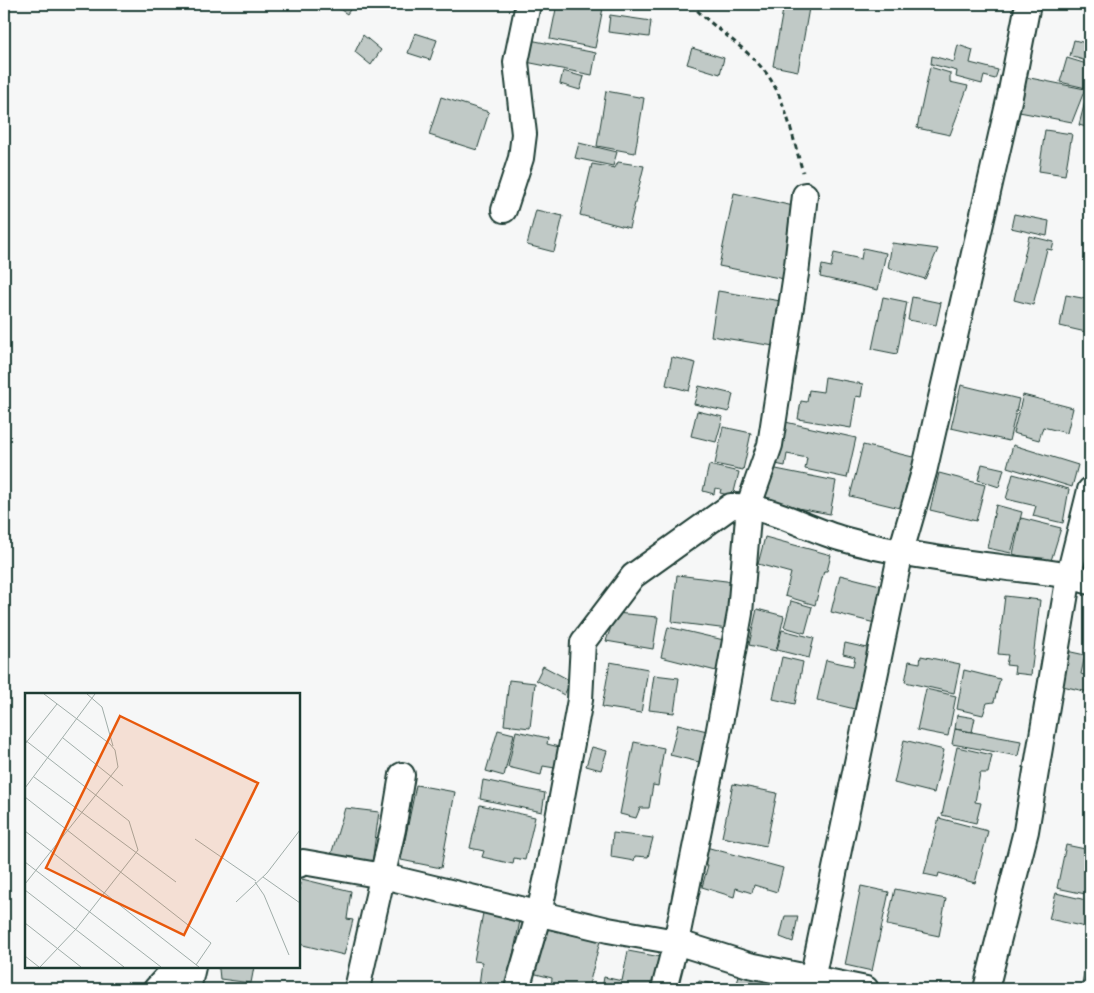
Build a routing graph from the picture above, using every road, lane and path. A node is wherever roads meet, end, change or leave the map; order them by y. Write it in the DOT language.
graph roads {
  1 [pos="528,4"];
  2 [pos="691,4"];
  3 [pos="1028,4"];
  4 [pos="805,195"];
  5 [pos="504,210"];
  6 [pos="1090,490"];
  7 [pos="749,506"];
  8 [pos="901,551"];
  9 [pos="1080,578"];
  10 [pos="402,775"];
  11 [pos="300,864"];
  12 [pos="383,876"];
  13 [pos="539,913"];
  14 [pos="676,942"];
  15 [pos="175,968"];
  16 [pos="193,968"];
  17 [pos="812,983"];
  18 [pos="156,989"];
  19 [pos="188,989"];
  20 [pos="357,989"];
  21 [pos="517,989"];
  22 [pos="664,989"];
  23 [pos="866,989"];
  24 [pos="986,989"];
  1 -- 5 [label="street"];
  2 -- 4 [label="path"];
  3 -- 8 [label="street"];
  4 -- 7 [label="street"];
  6 -- 9 [label="street"];
  7 -- 8 [label="street"];
  7 -- 13 [label="street"];
  7 -- 14 [label="street"];
  8 -- 9 [label="street"];
  8 -- 17 [label="street"];
  9 -- 24 [label="street"];
  10 -- 12 [label="street"];
  11 -- 12 [label="street"];
  12 -- 13 [label="street"];
  12 -- 20 [label="street"];
  13 -- 14 [label="street"];
  13 -- 21 [label="street"];
  14 -- 17 [label="street"];
  14 -- 22 [label="street"];
  15 -- 18 [label="street"];
  16 -- 19 [label="street"];
  17 -- 23 [label="street"];
}
